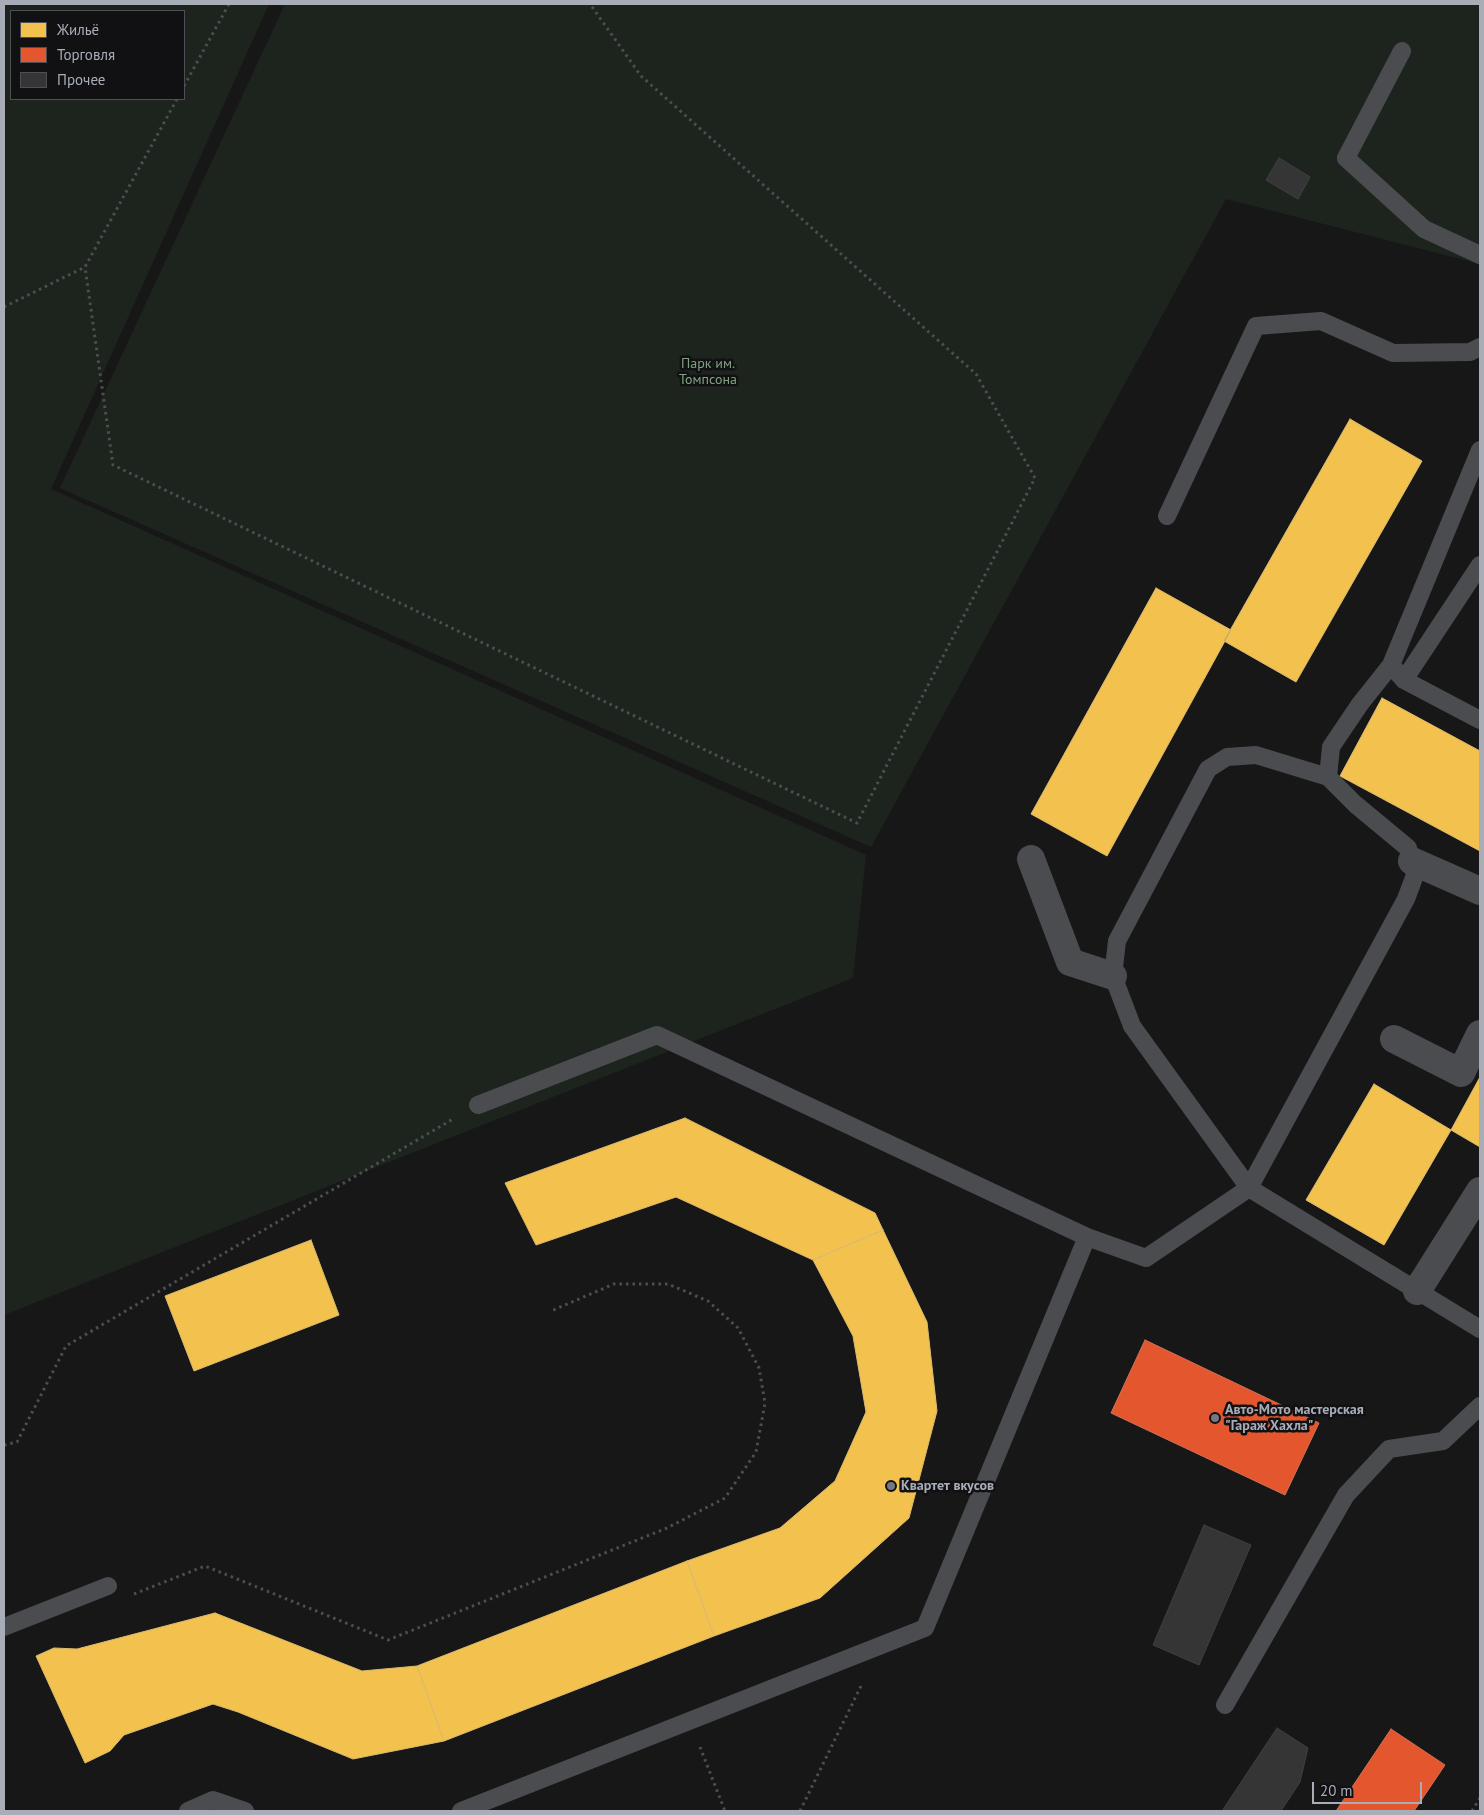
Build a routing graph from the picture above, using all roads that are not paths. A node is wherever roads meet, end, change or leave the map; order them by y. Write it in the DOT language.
graph roads {
  1 [pos="1402,51"];
  2 [pos="1480,255"];
  3 [pos="1480,347"];
  4 [pos="1480,450"];
  5 [pos="1167,516"];
  6 [pos="1480,565"];
  7 [pos="1391,665"];
  8 [pos="1404,680"];
  9 [pos="1480,720"];
  10 [pos="1328,777"];
  11 [pos="1032,859"];
  12 [pos="1412,861"];
  13 [pos="1480,892"];
  14 [pos="1113,976"];
  15 [pos="1480,1034"];
  16 [pos="1394,1039"];
  17 [pos="478,1104"];
  18 [pos="1249,1188"];
  19 [pos="1480,1191"];
  20 [pos="1087,1236"];
  21 [pos="1417,1290"];
  22 [pos="1480,1329"];
  23 [pos="1480,1406"];
  24 [pos="108,1586"];
  25 [pos="4,1627"];
  26 [pos="1226,1705"];
  27 [pos="188,1811"];
  28 [pos="245,1811"];
  29 [pos="461,1811"];
  1 -- 2 [label="lane"];
  3 -- 5 [label="lane"];
  4 -- 7 [label="lane"];
  6 -- 8 [label="lane"];
  7 -- 8 [label="lane"];
  7 -- 10 [label="lane"];
  8 -- 9 [label="lane"];
  10 -- 12 [label="lane"];
  10 -- 14 [label="lane"];
  11 -- 14 [label="street"];
  12 -- 13 [label="street"];
  12 -- 18 [label="lane"];
  14 -- 18 [label="lane"];
  15 -- 16 [label="street"];
  17 -- 20 [label="lane"];
  18 -- 20 [label="lane"];
  18 -- 21 [label="lane"];
  19 -- 21 [label="street"];
  20 -- 29 [label="lane"];
  21 -- 22 [label="lane"];
  23 -- 26 [label="lane"];
  24 -- 25 [label="lane"];
  27 -- 28 [label="lane"];
}
